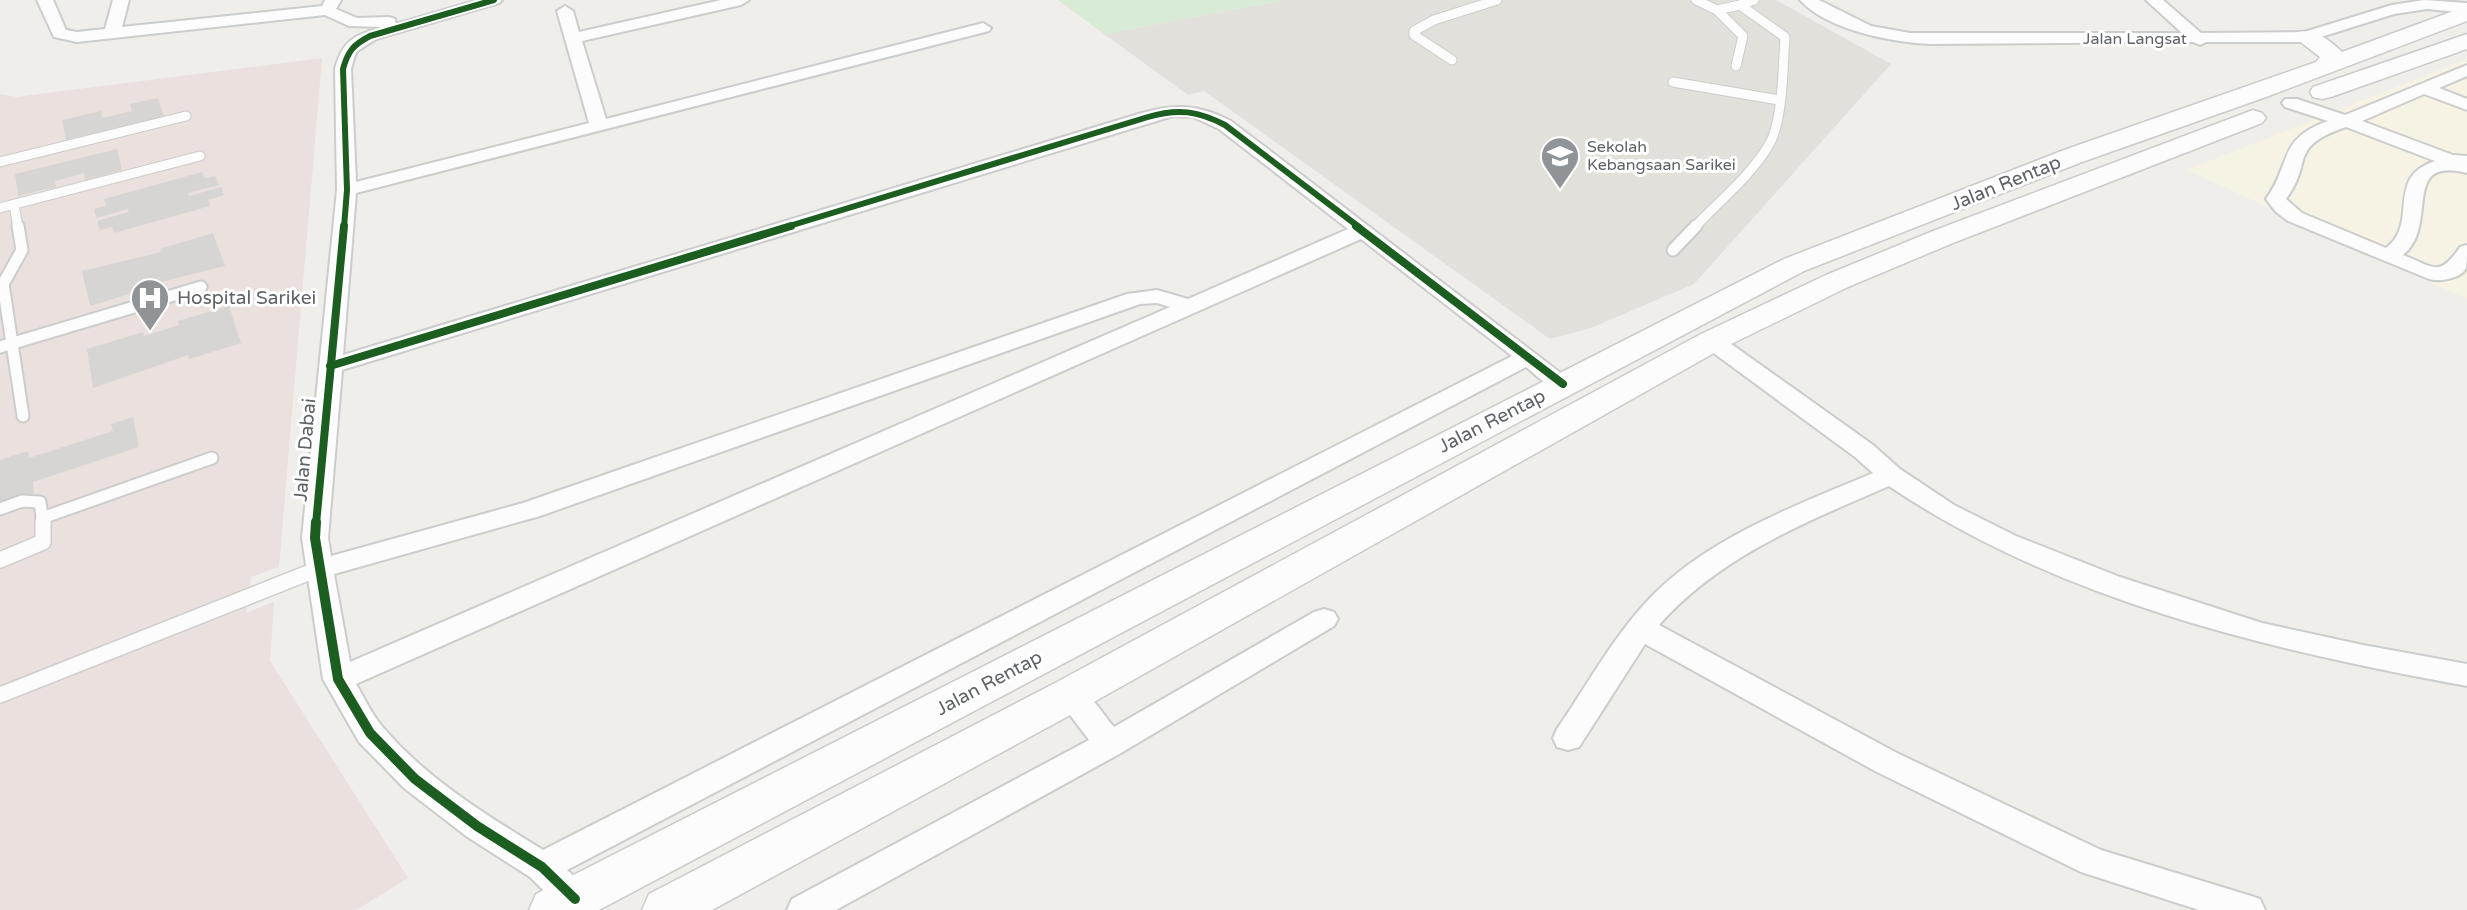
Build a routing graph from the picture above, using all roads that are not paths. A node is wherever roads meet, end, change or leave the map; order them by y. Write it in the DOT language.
graph roads {
  1 [pos="45,0"];
  2 [pos="121,0"];
  3 [pos="467,0"];
  4 [pos="494,0"];
  5 [pos="741,0"];
  6 [pos="1497,0"];
  7 [pos="1696,0"];
  8 [pos="1754,0"];
  9 [pos="1808,0"];
  10 [pos="2154,0"];
  11 [pos="330,5"];
  12 [pos="1740,5"];
  13 [pos="2467,8"];
  14 [pos="1717,10"];
  15 [pos="565,11"];
  16 [pos="2467,13"];
  17 [pos="983,28"];
  18 [pos="112,34"];
  19 [pos="2305,37"];
  20 [pos="573,38"];
  21 [pos="2200,40"];
  22 [pos="2467,41"];
  23 [pos="1452,60"];
  24 [pos="1736,66"];
  25 [pos="2325,66"];
  26 [pos="2467,70"];
  27 [pos="1673,82"];
  28 [pos="2423,88"];
  29 [pos="1779,100"];
  30 [pos="2291,103"];
  31 [pos="2467,105"];
  32 [pos="186,116"];
  33 [pos="2346,121"];
  34 [pos="599,126"];
  35 [pos="200,156"];
  36 [pos="2463,161"];
  37 [pos="0,162"];
  38 [pos="347,190"];
  39 [pos="14,205"];
  40 [pos="0,208"];
  41 [pos="1361,230"];
  42 [pos="1673,250"];
  43 [pos="2467,251"];
  44 [pos="2388,256"];
  45 [pos="201,287"];
  46 [pos="1189,308"];
  47 [pos="1712,341"];
  48 [pos="12,343"];
  49 [pos="0,347"];
  50 [pos="1527,357"];
  51 [pos="330,366"];
  52 [pos="1563,384"];
  53 [pos="23,416"];
  54 [pos="212,458"];
  55 [pos="1891,475"];
  56 [pos="0,509"];
  57 [pos="42,518"];
  58 [pos="0,560"];
  59 [pos="318,569"];
  60 [pos="1324,619"];
  61 [pos="1640,628"];
  62 [pos="2467,675"];
  63 [pos="338,679"];
  64 [pos="0,695"];
  65 [pos="1070,695"];
  66 [pos="1568,738"];
  67 [pos="1110,744"];
  68 [pos="542,867"];
  69 [pos="564,905"];
  70 [pos="666,910"];
  71 [pos="803,910"];
  72 [pos="2248,910"];
  1 -- 18 [label="street"];
  2 -- 18 [label="street"];
  3 -- 11 [label="street"];
  4 -- 38 [label="street, Jalan Dabai"];
  5 -- 20 [label="street"];
  6 -- 23 [label="lane"];
  7 -- 14 [label="lane"];
  8 -- 12 [label="lane"];
  9 -- 21 [label="street, Jalan Langsat"];
  10 -- 21 [label="street"];
  11 -- 18 [label="street"];
  12 -- 14 [label="lane"];
  12 -- 29 [label="lane"];
  13 -- 19 [label="street, Jalan Langsat"];
  14 -- 24 [label="lane"];
  15 -- 20 [label="street"];
  16 -- 25 [label="main road, Jalan Rentap"];
  17 -- 34 [label="street"];
  19 -- 21 [label="street, Jalan Langsat"];
  19 -- 25 [label="main road"];
  20 -- 34 [label="street"];
  22 -- 30 [label="main road, Jalan Rentap"];
  25 -- 52 [label="main road, Jalan Rentap"];
  26 -- 28 [label="street"];
  27 -- 29 [label="lane"];
  28 -- 31 [label="street"];
  28 -- 33 [label="street"];
  29 -- 42 [label="lane"];
  30 -- 33 [label="street"];
  30 -- 47 [label="main road, Jalan Rentap"];
  32 -- 37 [label="lane"];
  33 -- 36 [label="street"];
  33 -- 44 [label="street"];
  34 -- 38 [label="street"];
  35 -- 39 [label="lane"];
  36 -- 44 [label="street"];
  38 -- 51 [label="street, Jalan Dabai"];
  39 -- 40 [label="lane"];
  39 -- 48 [label="lane"];
  41 -- 46 [label="street"];
  41 -- 50 [label="street"];
  41 -- 51 [label="street"];
  43 -- 44 [label="street"];
  45 -- 48 [label="lane"];
  46 -- 59 [label="street"];
  46 -- 63 [label="street"];
  47 -- 55 [label="street"];
  47 -- 65 [label="main road, Jalan Rentap"];
  48 -- 49 [label="lane"];
  48 -- 53 [label="lane"];
  50 -- 52 [label="street"];
  50 -- 68 [label="street"];
  51 -- 59 [label="street, Jalan Dabai"];
  52 -- 69 [label="main road, Jalan Rentap"];
  54 -- 57 [label="lane"];
  55 -- 61 [label="street"];
  55 -- 62 [label="street"];
  56 -- 57 [label="lane"];
  57 -- 58 [label="lane"];
  59 -- 63 [label="street, Jalan Dabai"];
  59 -- 64 [label="lane"];
  60 -- 67 [label="street"];
  61 -- 66 [label="street"];
  61 -- 72 [label="street"];
  63 -- 68 [label="street, Jalan Dabai"];
  65 -- 67 [label="street"];
  65 -- 70 [label="main road, Jalan Rentap"];
  67 -- 71 [label="street"];
  68 -- 69 [label="street, Jalan Dabai"];
}
